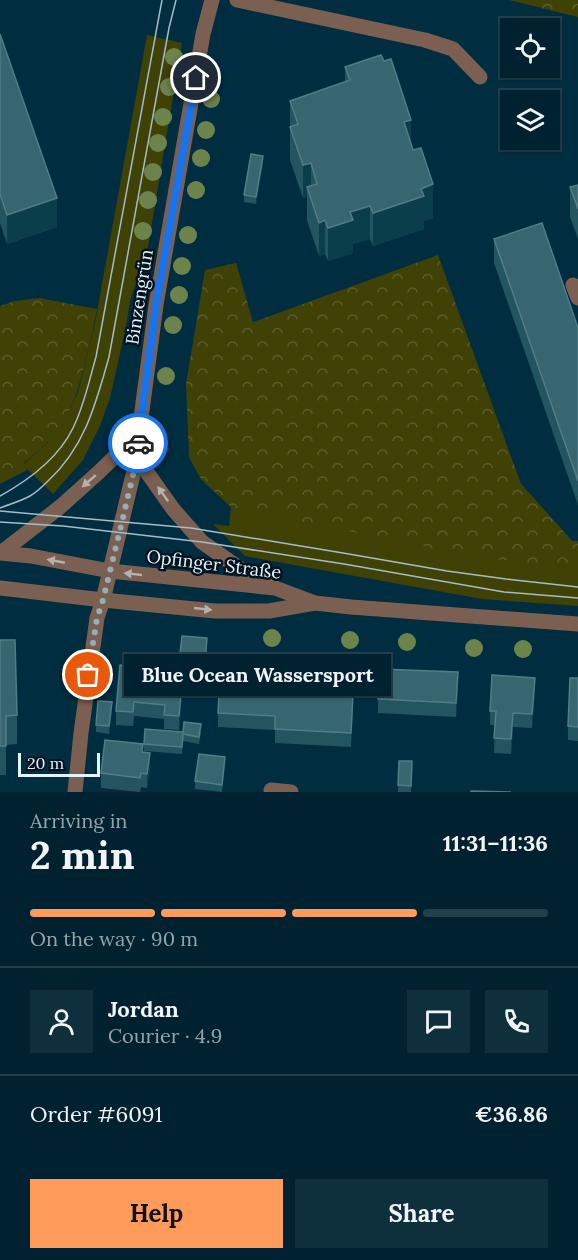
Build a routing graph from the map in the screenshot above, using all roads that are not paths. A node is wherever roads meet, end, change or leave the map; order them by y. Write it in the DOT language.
graph roads {
  1 [pos="212,0"];
  2 [pos="237,0"];
  3 [pos="480,77"];
  4 [pos="139,434"];
  5 [pos="137,458"];
  6 [pos="1,552"];
  7 [pos="110,571"];
  8 [pos="0,588"];
  9 [pos="275,588"];
  10 [pos="103,600"];
  11 [pos="315,603"];
  12 [pos="578,624"];
  13 [pos="271,790"];
  14 [pos="75,792"];
  15 [pos="291,792"];
  1 -- 4 [label="street, Binzengrün"];
  2 -- 3 [label="street"];
  4 -- 5 [label="street, Binzengrün"];
  4 -- 6 [label="street, one-way"];
  5 -- 7 [label="street, Binzengrün"];
  9 -- 5 [label="street, one-way"];
  7 -- 6 [label="street, Opfinger Straße, one-way"];
  9 -- 7 [label="street, Opfinger Straße, one-way"];
  7 -- 10 [label="street, Binzengrün"];
  8 -- 10 [label="street, Opfinger Straße"];
  9 -- 11 [label="street, Opfinger Straße"];
  10 -- 11 [label="street, Opfinger Straße, one-way"];
  10 -- 14 [label="street, Binzengrün"];
  11 -- 12 [label="street, Opfinger Straße"];
  13 -- 15 [label="street"];
}
